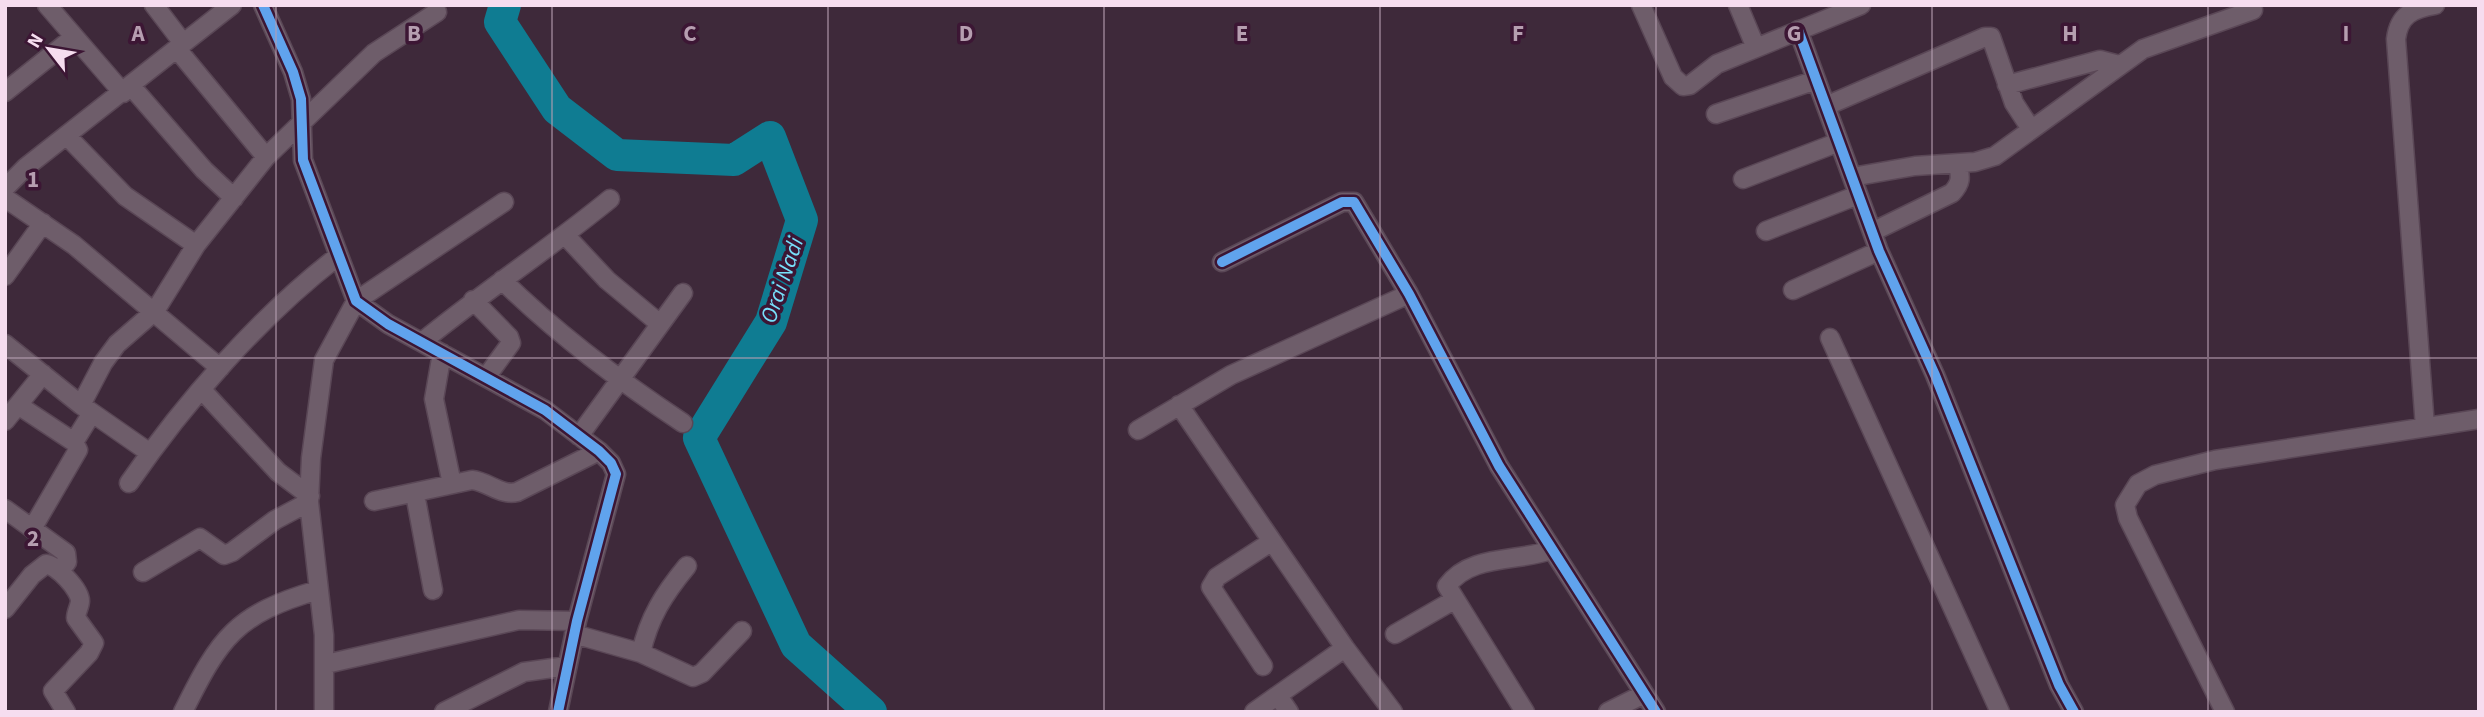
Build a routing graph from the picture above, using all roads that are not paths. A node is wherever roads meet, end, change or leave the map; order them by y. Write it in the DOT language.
graph roads {
  1 [pos="47,5"];
  2 [pos="154,5"];
  3 [pos="232,5"];
  4 [pos="263,5"];
  5 [pos="1641,5"];
  6 [pos="1738,5"];
  7 [pos="1861,5"];
  8 [pos="2435,5"];
  9 [pos="2253,10"];
  10 [pos="437,12"];
  11 [pos="1798,30"];
  12 [pos="74,37"];
  13 [pos="180,46"];
  14 [pos="1756,48"];
  15 [pos="2119,65"];
  16 [pos="1816,80"];
  17 [pos="2007,85"];
  18 [pos="127,90"];
  19 [pos="5,92"];
  20 [pos="1826,106"];
  21 [pos="1716,114"];
  22 [pos="303,121"];
  23 [pos="2031,129"];
  24 [pos="67,136"];
  25 [pos="1839,142"];
  26 [pos="266,157"];
  27 [pos="1958,165"];
  28 [pos="1852,177"];
  29 [pos="1743,178"];
  30 [pos="5,188"];
  31 [pos="1858,195"];
  32 [pos="5,198"];
  33 [pos="234,198"];
  34 [pos="610,199"];
  35 [pos="504,202"];
  36 [pos="43,223"];
  37 [pos="1766,231"];
  38 [pos="1872,232"];
  39 [pos="565,235"];
  40 [pos="196,245"];
  41 [pos="1879,251"];
  42 [pos="337,257"];
  43 [pos="1222,262"];
  44 [pos="5,276"];
  45 [pos="502,280"];
  46 [pos="1793,290"];
  47 [pos="682,292"];
  48 [pos="1409,294"];
  49 [pos="473,300"];
  50 [pos="356,301"];
  51 [pos="155,311"];
  52 [pos="660,324"];
  53 [pos="1830,338"];
  54 [pos="422,342"];
  55 [pos="5,344"];
  56 [pos="442,352"];
  57 [pos="220,368"];
  58 [pos="43,374"];
  59 [pos="487,376"];
  60 [pos="618,380"];
  61 [pos="202,390"];
  62 [pos="18,405"];
  63 [pos="1179,405"];
  64 [pos="87,409"];
  65 [pos="2479,419"];
  66 [pos="5,421"];
  67 [pos="683,423"];
  68 [pos="2425,427"];
  69 [pos="1139,430"];
  70 [pos="579,436"];
  71 [pos="74,442"];
  72 [pos="599,451"];
  73 [pos="150,453"];
  74 [pos="129,483"];
  75 [pos="452,484"];
  76 [pos="415,495"];
  77 [pos="310,499"];
  78 [pos="374,501"];
  79 [pos="5,509"];
  80 [pos="32,529"];
  81 [pos="1271,542"];
  82 [pos="1551,550"];
  83 [pos="687,566"];
  84 [pos="60,570"];
  85 [pos="144,572"];
  86 [pos="318,590"];
  87 [pos="433,590"];
  88 [pos="1454,600"];
  89 [pos="5,609"];
  90 [pos="575,628"];
  91 [pos="743,631"];
  92 [pos="1395,634"];
  93 [pos="1345,648"];
  94 [pos="641,653"];
  95 [pos="326,664"];
  96 [pos="568,666"];
  97 [pos="1263,666"];
  98 [pos="1644,694"];
  99 [pos="1278,696"];
  100 [pos="66,712"];
  101 [pos="183,712"];
  102 [pos="324,712"];
  103 [pos="444,712"];
  104 [pos="558,712"];
  105 [pos="1254,712"];
  106 [pos="1289,712"];
  107 [pos="1393,712"];
  108 [pos="1525,712"];
  109 [pos="1608,712"];
  110 [pos="1656,712"];
  111 [pos="2000,712"];
  112 [pos="2074,712"];
  113 [pos="2225,712"];
  1 -- 12 [label="street"];
  2 -- 13 [label="street"];
  3 -- 13 [label="street"];
  4 -- 22 [label="street"];
  5 -- 14 [label="street"];
  6 -- 14 [label="street"];
  7 -- 11 [label="street"];
  8 -- 68 [label="street"];
  9 -- 15 [label="street"];
  10 -- 22 [label="street"];
  11 -- 14 [label="street"];
  11 -- 16 [label="street"];
  12 -- 18 [label="street"];
  12 -- 19 [label="street"];
  13 -- 18 [label="street"];
  13 -- 26 [label="street"];
  15 -- 17 [label="street"];
  15 -- 23 [label="street"];
  16 -- 20 [label="street"];
  16 -- 21 [label="street"];
  17 -- 20 [label="street"];
  17 -- 23 [label="street"];
  18 -- 24 [label="street"];
  18 -- 33 [label="street"];
  20 -- 25 [label="street"];
  22 -- 26 [label="street"];
  22 -- 42 [label="street"];
  23 -- 27 [label="street"];
  24 -- 30 [label="street"];
  24 -- 40 [label="street"];
  25 -- 28 [label="street"];
  25 -- 29 [label="street"];
  26 -- 33 [label="street"];
  27 -- 28 [label="street"];
  27 -- 38 [label="street"];
  28 -- 31 [label="street"];
  31 -- 37 [label="street"];
  31 -- 38 [label="street"];
  32 -- 36 [label="street"];
  33 -- 40 [label="street"];
  34 -- 39 [label="street"];
  35 -- 50 [label="street"];
  36 -- 44 [label="street"];
  36 -- 51 [label="street"];
  38 -- 41 [label="street"];
  39 -- 45 [label="street"];
  39 -- 52 [label="street"];
  40 -- 51 [label="street"];
  41 -- 46 [label="street"];
  41 -- 112 [label="street"];
  42 -- 50 [label="street"];
  42 -- 57 [label="street"];
  43 -- 48 [label="street"];
  45 -- 49 [label="street"];
  45 -- 60 [label="street"];
  47 -- 52 [label="street"];
  48 -- 63 [label="street"];
  48 -- 82 [label="street"];
  49 -- 54 [label="street"];
  49 -- 59 [label="street"];
  50 -- 54 [label="street"];
  50 -- 77 [label="street"];
  51 -- 57 [label="street"];
  51 -- 64 [label="street"];
  52 -- 60 [label="street"];
  53 -- 111 [label="street"];
  54 -- 56 [label="street"];
  55 -- 58 [label="street"];
  56 -- 59 [label="street"];
  56 -- 75 [label="street"];
  57 -- 61 [label="street"];
  58 -- 62 [label="street"];
  58 -- 64 [label="street"];
  59 -- 70 [label="street"];
  60 -- 67 [label="street"];
  60 -- 70 [label="street"];
  61 -- 73 [label="street"];
  61 -- 77 [label="street"];
  62 -- 66 [label="street"];
  62 -- 71 [label="street"];
  63 -- 69 [label="street"];
  63 -- 81 [label="street"];
  64 -- 71 [label="street"];
  64 -- 73 [label="street"];
  65 -- 68 [label="street"];
  68 -- 113 [label="street"];
  70 -- 72 [label="street"];
  71 -- 80 [label="street"];
  72 -- 75 [label="street"];
  72 -- 90 [label="street"];
  73 -- 74 [label="street"];
  75 -- 76 [label="street"];
  76 -- 78 [label="street"];
  76 -- 87 [label="street"];
  77 -- 85 [label="street"];
  77 -- 86 [label="street"];
  79 -- 80 [label="street"];
  80 -- 84 [label="street"];
  81 -- 93 [label="street"];
  81 -- 97 [label="street"];
  82 -- 88 [label="street"];
  82 -- 98 [label="street"];
  83 -- 94 [label="street"];
  84 -- 89 [label="street"];
  84 -- 100 [label="street"];
  86 -- 95 [label="street"];
  86 -- 101 [label="street"];
  88 -- 92 [label="street"];
  88 -- 108 [label="street"];
  90 -- 94 [label="street"];
  90 -- 95 [label="street"];
  90 -- 96 [label="street"];
  91 -- 94 [label="street"];
  93 -- 99 [label="street"];
  93 -- 107 [label="street"];
  95 -- 102 [label="street"];
  96 -- 103 [label="street"];
  96 -- 104 [label="street"];
  98 -- 109 [label="street"];
  98 -- 110 [label="street"];
  99 -- 105 [label="street"];
  99 -- 106 [label="street"];
}
